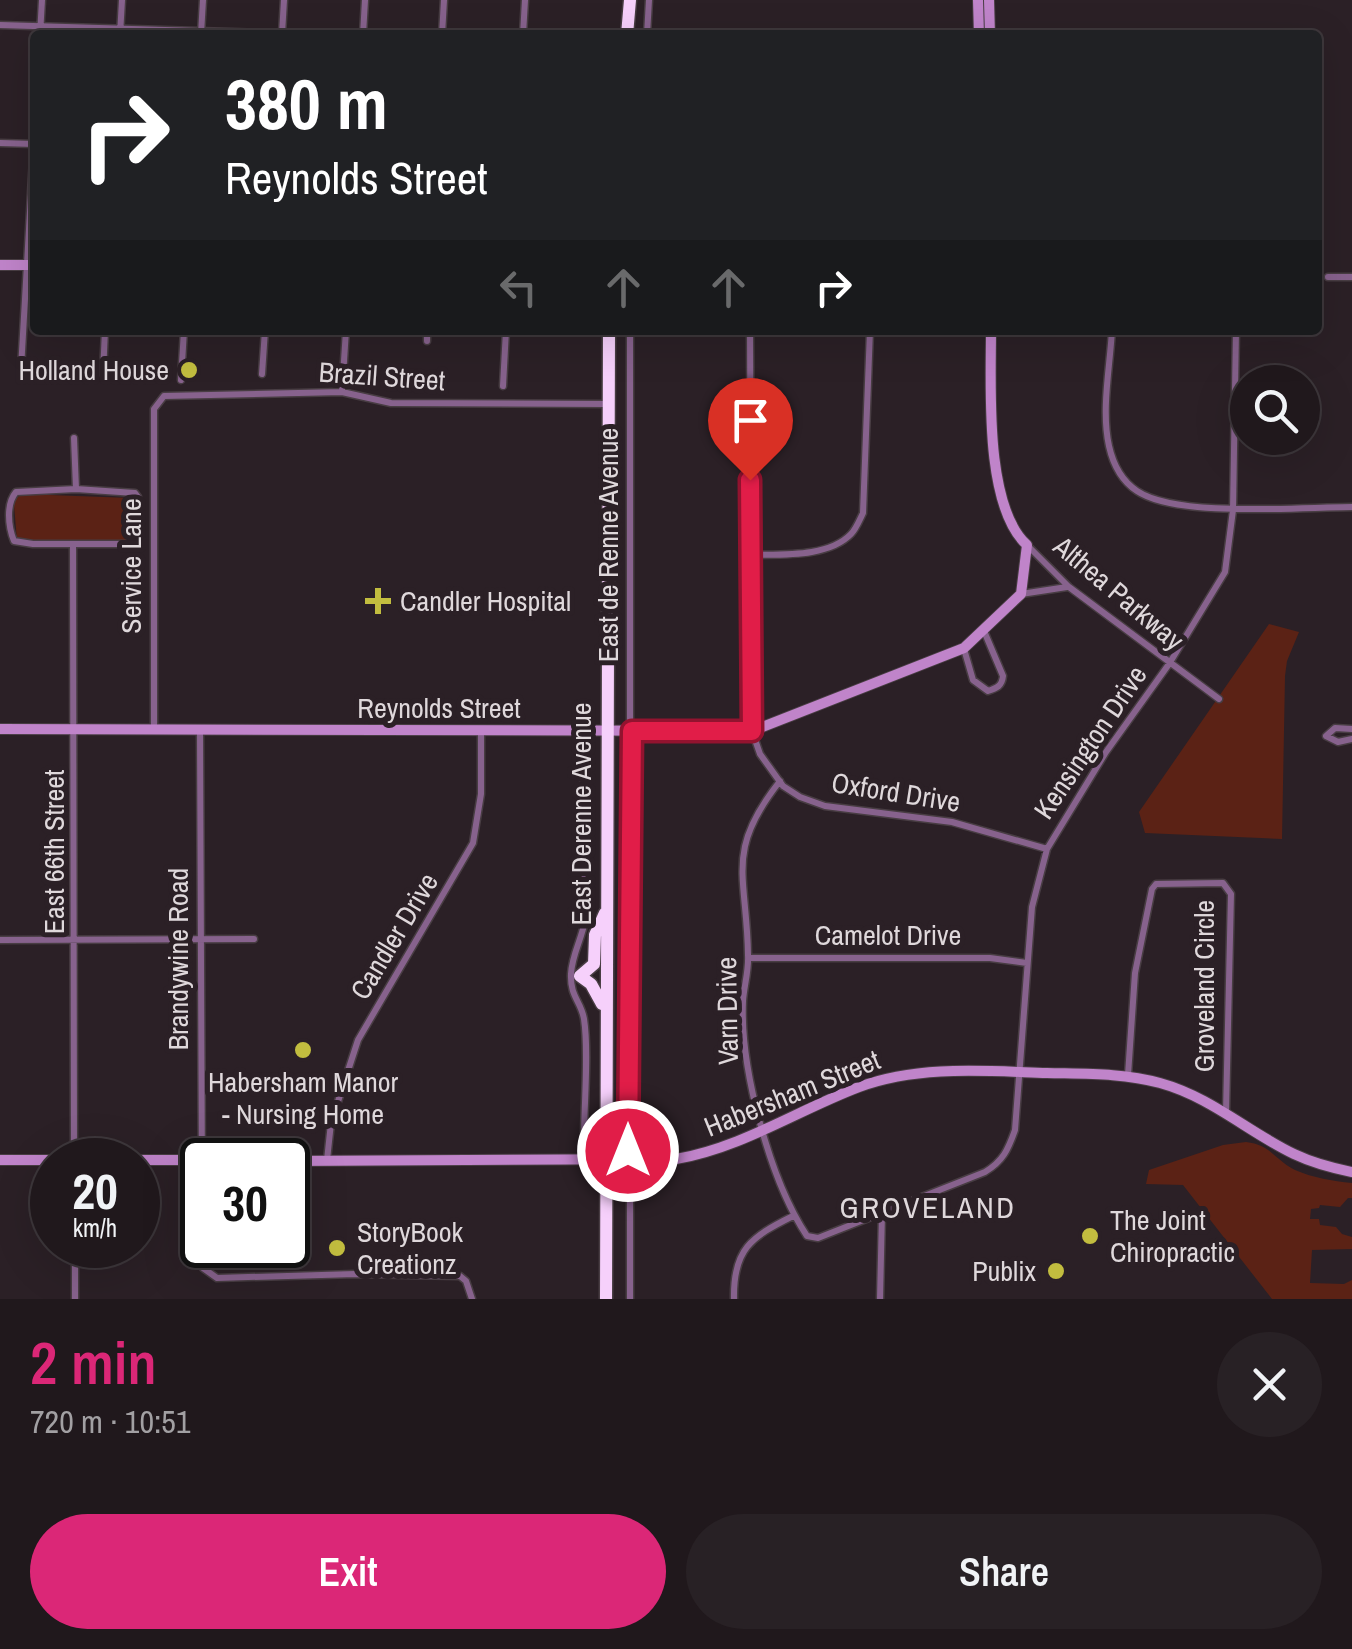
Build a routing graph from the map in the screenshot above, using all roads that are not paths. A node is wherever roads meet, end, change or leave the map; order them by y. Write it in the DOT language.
graph roads {
  1 [pos="42,0"];
  2 [pos="122,0"];
  3 [pos="203,0"];
  4 [pos="284,0"];
  5 [pos="365,0"];
  6 [pos="444,0"];
  7 [pos="525,0"];
  8 [pos="630,0"];
  9 [pos="649,0"];
  10 [pos="978,0"];
  11 [pos="989,0"];
  12 [pos="0,26"];
  13 [pos="32,30"];
  14 [pos="40,30"];
  15 [pos="120,30"];
  16 [pos="201,30"];
  17 [pos="282,30"];
  18 [pos="363,30"];
  19 [pos="442,30"];
  20 [pos="523,30"];
  21 [pos="628,30"];
  22 [pos="646,30"];
  23 [pos="978,30"];
  24 [pos="990,30"];
  25 [pos="0,143"];
  26 [pos="30,144"];
  27 [pos="0,264"];
  28 [pos="30,265"];
  29 [pos="30,275"];
  30 [pos="1328,277"];
  31 [pos="1352,277"];
  32 [pos="106,335"];
  33 [pos="184,335"];
  34 [pos="265,335"];
  35 [pos="346,335"];
  36 [pos="427,335"];
  37 [pos="506,335"];
  38 [pos="610,335"];
  39 [pos="630,335"];
  40 [pos="750,335"];
  41 [pos="870,335"];
  42 [pos="991,335"];
  43 [pos="1112,335"];
  44 [pos="1236,335"];
  45 [pos="427,342"];
  46 [pos="21,369"];
  47 [pos="103,374"];
  48 [pos="262,374"];
  49 [pos="181,380"];
  50 [pos="504,386"];
  51 [pos="342,392"];
  52 [pos="158,403"];
  53 [pos="607,404"];
  54 [pos="74,438"];
  55 [pos="76,488"];
  56 [pos="1352,506"];
  57 [pos="1232,510"];
  58 [pos="5,517"];
  59 [pos="74,544"];
  60 [pos="1026,545"];
  61 [pos="751,555"];
  62 [pos="1069,587"];
  63 [pos="1021,594"];
  64 [pos="984,632"];
  65 [pos="964,648"];
  66 [pos="1169,664"];
  67 [pos="1219,698"];
  68 [pos="1352,729"];
  69 [pos="0,730"];
  70 [pos="76,730"];
  71 [pos="154,730"];
  72 [pos="200,730"];
  73 [pos="481,731"];
  74 [pos="606,731"];
  75 [pos="632,731"];
  76 [pos="752,731"];
  77 [pos="1352,739"];
  78 [pos="584,754"];
  79 [pos="780,781"];
  80 [pos="1047,848"];
  81 [pos="606,911"];
  82 [pos="201,939"];
  83 [pos="254,939"];
  84 [pos="0,940"];
  85 [pos="76,940"];
  86 [pos="748,958"];
  87 [pos="1027,963"];
  88 [pos="606,1011"];
  89 [pos="1018,1072"];
  90 [pos="1128,1076"];
  91 [pos="1226,1112"];
  92 [pos="762,1130"];
  93 [pos="74,1138"];
  94 [pos="202,1138"];
  95 [pos="584,1139"];
  96 [pos="0,1160"];
  97 [pos="30,1160"];
  98 [pos="310,1161"];
  99 [pos="327,1161"];
  100 [pos="605,1161"];
  101 [pos="628,1161"];
  102 [pos="1352,1172"];
  103 [pos="882,1213"];
  104 [pos="793,1216"];
  105 [pos="75,1268"];
  106 [pos="203,1268"];
  107 [pos="74,1299"];
  108 [pos="472,1299"];
  109 [pos="606,1299"];
  110 [pos="630,1299"];
  111 [pos="734,1299"];
  112 [pos="880,1299"];
  1 -- 14 [label="street"];
  2 -- 15 [label="street"];
  3 -- 16 [label="street"];
  4 -- 17 [label="street"];
  5 -- 18 [label="street"];
  6 -- 19 [label="street"];
  7 -- 20 [label="street"];
  8 -- 21 [label="highway"];
  9 -- 22 [label="street"];
  10 -- 23 [label="street"];
  11 -- 24 [label="street"];
  12 -- 13 [label="street"];
  25 -- 26 [label="street"];
  27 -- 28 [label="street"];
  29 -- 46 [label="street"];
  30 -- 31 [label="street"];
  32 -- 47 [label="street"];
  33 -- 49 [label="street"];
  34 -- 48 [label="street"];
  35 -- 51 [label="street"];
  36 -- 45 [label="street"];
  37 -- 50 [label="street"];
  38 -- 53 [label="highway, East Derenne Avenue"];
  39 -- 75 [label="street, East de Renne Avenue"];
  40 -- 61 [label="street, Oxford Drive"];
  41 -- 61 [label="street"];
  42 -- 60 [label="street, Althea Parkway"];
  43 -- 57 [label="street"];
  44 -- 57 [label="street, Kensington Drive"];
  51 -- 52 [label="street, Brazil Street"];
  51 -- 53 [label="street, Brazil Street"];
  52 -- 71 [label="street, Service Lane"];
  53 -- 74 [label="highway, East Derenne Avenue"];
  54 -- 55 [label="street"];
  55 -- 58 [label="street"];
  55 -- 59 [label="street"];
  56 -- 57 [label="street"];
  57 -- 66 [label="street, Kensington Drive"];
  58 -- 59 [label="street"];
  59 -- 70 [label="street, East 66th Street"];
  60 -- 62 [label="street, Althea Parkway"];
  60 -- 63 [label="street"];
  61 -- 76 [label="street, Oxford Drive"];
  62 -- 63 [label="street"];
  62 -- 66 [label="street, Althea Parkway"];
  63 -- 64 [label="street, Reynolds Street"];
  64 -- 65 [label="street, Reynolds Street"];
  64 -- 65 [label="street"];
  65 -- 76 [label="street, Reynolds Street"];
  66 -- 67 [label="street, Althea Parkway"];
  66 -- 80 [label="street, Kensington Drive"];
  68 -- 77 [label="street"];
  69 -- 70 [label="street, Reynolds Street"];
  70 -- 71 [label="street, Reynolds Street"];
  70 -- 85 [label="street, East 66th Street"];
  71 -- 72 [label="street, Reynolds Street"];
  72 -- 73 [label="street, Reynolds Street"];
  72 -- 82 [label="street, Brandywine Road"];
  73 -- 74 [label="street, Reynolds Street"];
  73 -- 99 [label="street, Candler Drive"];
  74 -- 75 [label="street, Reynolds Street"];
  74 -- 81 [label="highway, East Derenne Avenue"];
  75 -- 76 [label="street, Reynolds Street"];
  75 -- 101 [label="street, East de Renne Avenue"];
  76 -- 79 [label="street, Oxford Drive"];
  78 -- 95 [label="street"];
  79 -- 80 [label="street, Oxford Drive"];
  79 -- 86 [label="street, Varn Drive"];
  80 -- 87 [label="street, Kensington Drive"];
  81 -- 88 [label="highway, East Derenne Avenue"];
  81 -- 88 [label="highway"];
  82 -- 83 [label="street"];
  82 -- 85 [label="street"];
  82 -- 94 [label="street, Brandywine Road"];
  84 -- 85 [label="street"];
  85 -- 93 [label="street, East 66th Street"];
  86 -- 87 [label="street, Camelot Drive"];
  86 -- 92 [label="street, Varn Drive"];
  87 -- 89 [label="street, Kensington Drive"];
  88 -- 100 [label="highway, East Derenne Avenue"];
  89 -- 90 [label="street, Habersham Street"];
  89 -- 92 [label="street, Habersham Street"];
  89 -- 103 [label="street"];
  90 -- 91 [label="street, Habersham Street"];
  90 -- 91 [label="street, Groveland Circle"];
  91 -- 102 [label="street, Habersham Street"];
  92 -- 101 [label="street, Habersham Street"];
  92 -- 104 [label="street, Varn Drive"];
  96 -- 97 [label="street"];
  98 -- 99 [label="street, Habersham Street"];
  99 -- 100 [label="street, Habersham Street"];
  100 -- 101 [label="street, Habersham Street"];
  100 -- 109 [label="highway, East Derenne Avenue"];
  101 -- 110 [label="street, East de Renne Avenue"];
  103 -- 104 [label="street"];
  103 -- 112 [label="street"];
  104 -- 111 [label="street"];
  105 -- 107 [label="street"];
  106 -- 108 [label="street"];
}
